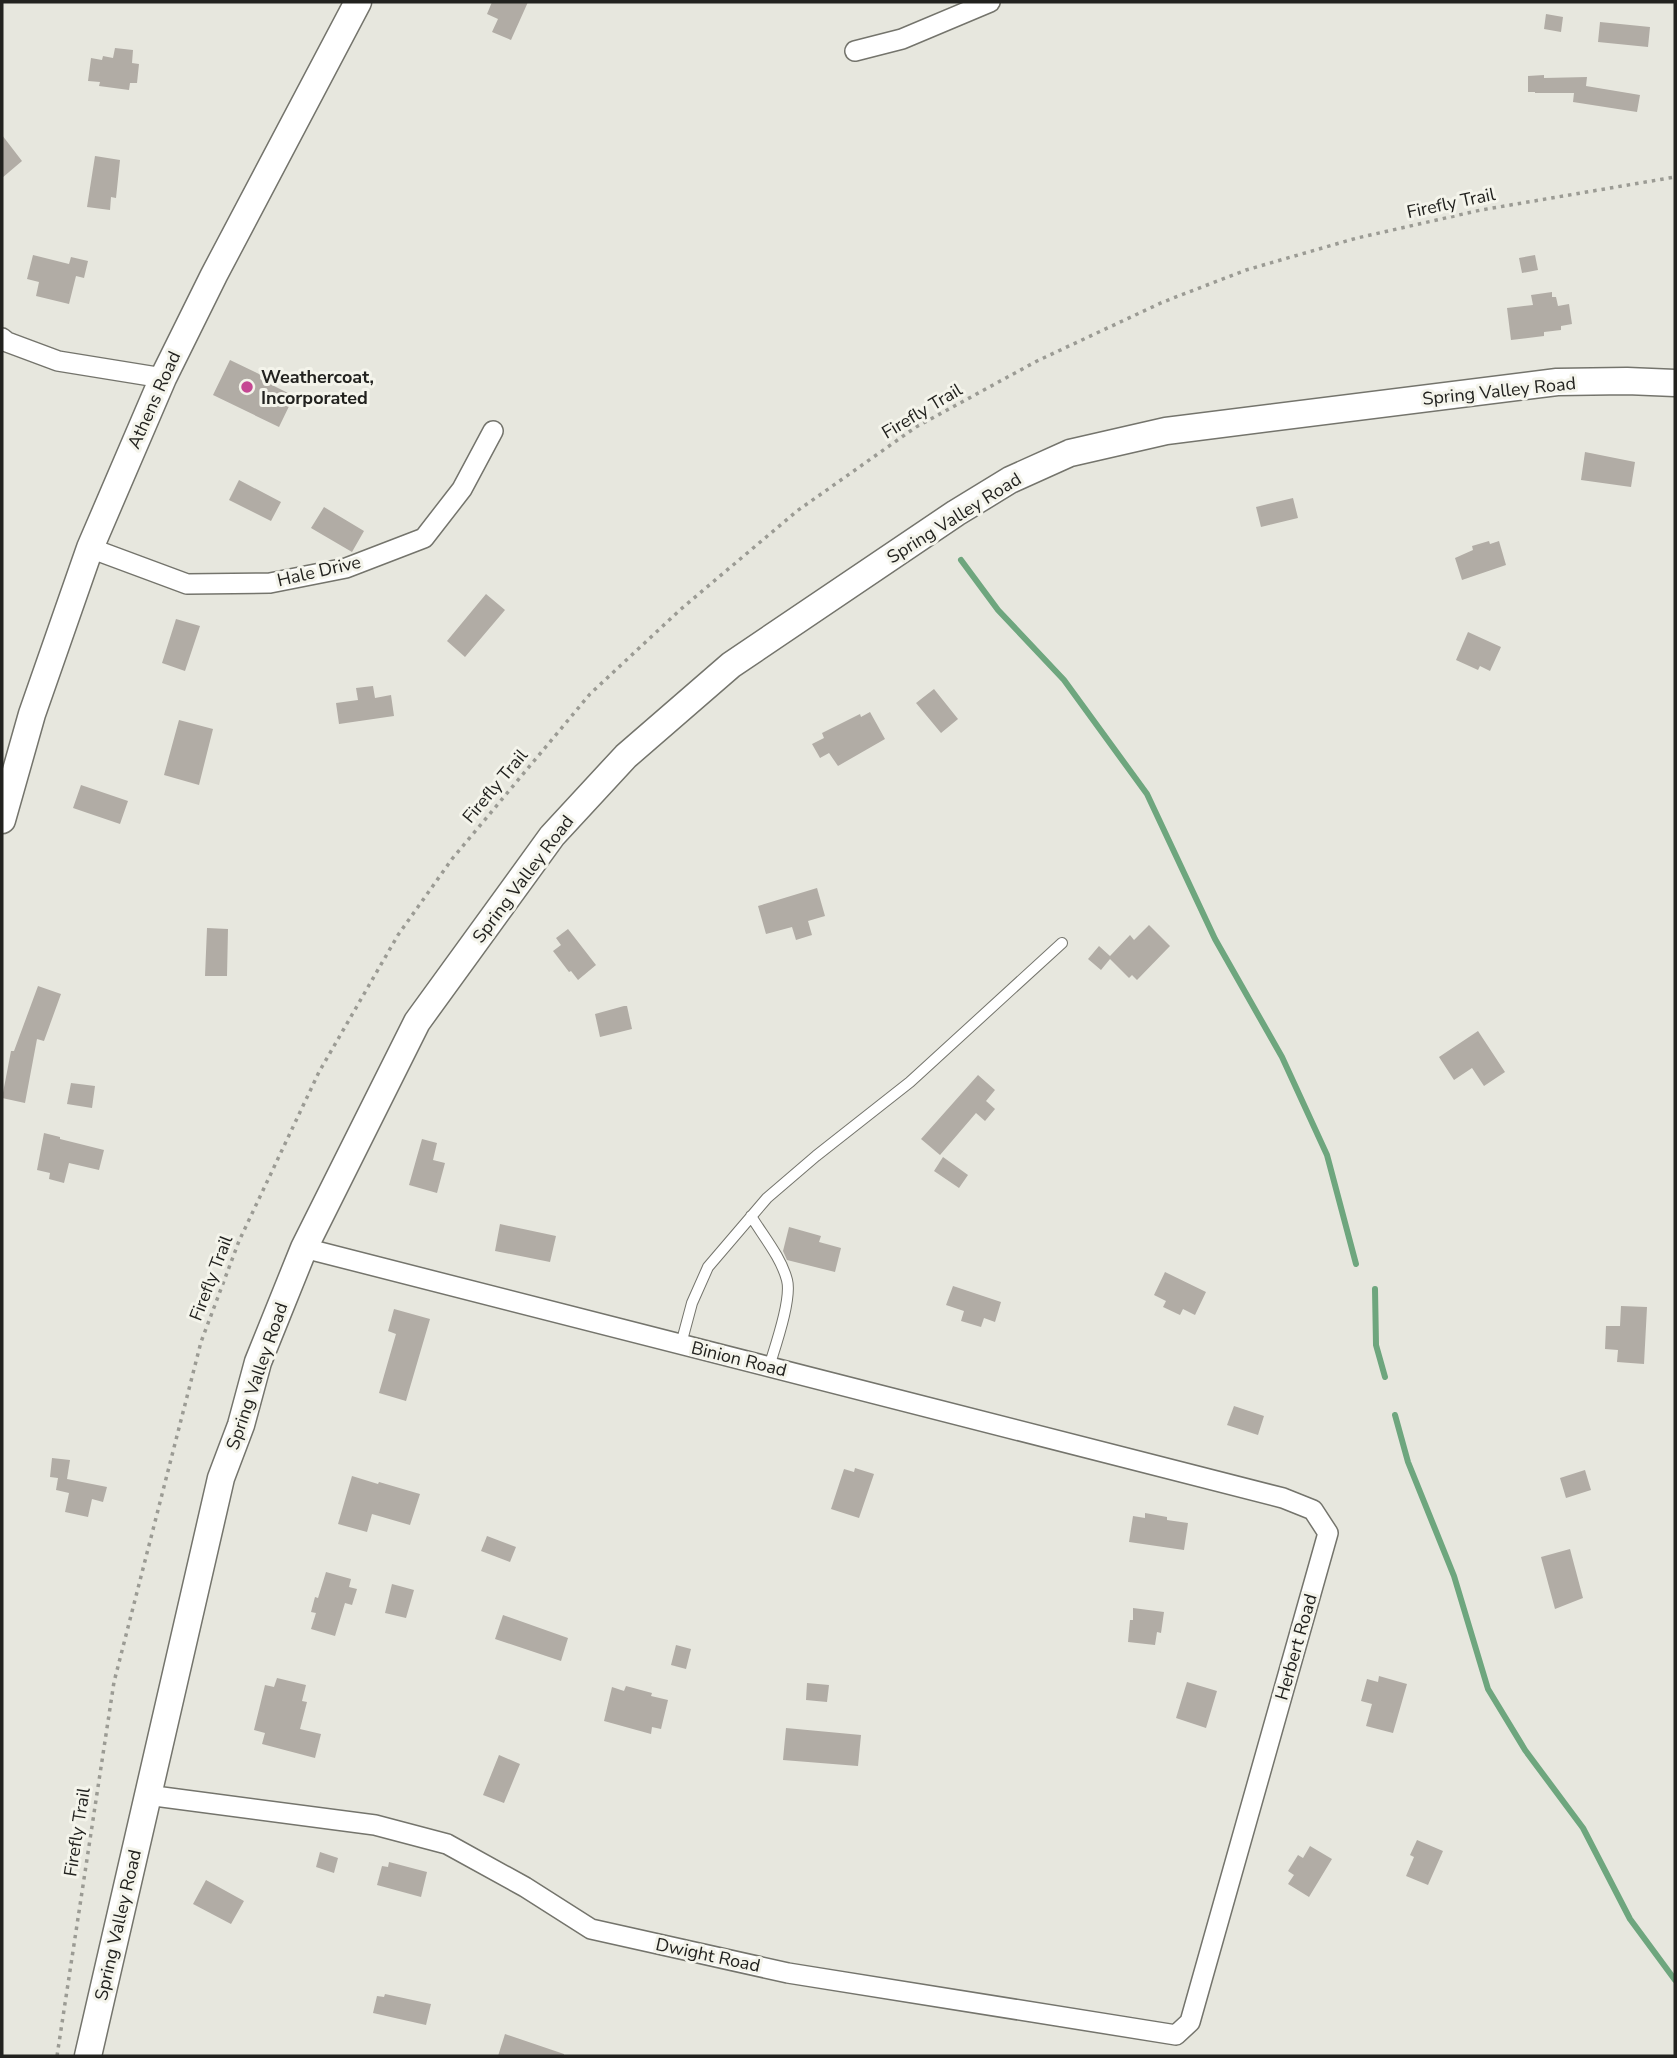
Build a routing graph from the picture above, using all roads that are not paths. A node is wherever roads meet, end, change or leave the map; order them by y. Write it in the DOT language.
graph roads {
  1 [pos="358,2"];
  2 [pos="990,2"];
  3 [pos="855,51"];
  4 [pos="2,338"];
  5 [pos="163,378"];
  6 [pos="1675,383"];
  7 [pos="493,430"];
  8 [pos="90,548"];
  9 [pos="2,820"];
  10 [pos="1062,943"];
  11 [pos="751,1216"];
  12 [pos="304,1248"];
  13 [pos="681,1344"];
  14 [pos="769,1367"];
  15 [pos="1174,1470"];
  16 [pos="147,1795"];
  17 [pos="1217,1927"];
  18 [pos="88,2056"];
  1 -- 5 [label="street, Athens Road"];
  2 -- 3 [label="street"];
  4 -- 5 [label="street"];
  5 -- 8 [label="street, Athens Road"];
  6 -- 12 [label="street, Spring Valley Road"];
  7 -- 8 [label="street, Hale Drive"];
  8 -- 9 [label="street, Athens Road"];
  10 -- 11 [label="lane"];
  11 -- 13 [label="lane"];
  11 -- 14 [label="lane"];
  12 -- 13 [label="street, Binion Road"];
  12 -- 16 [label="street, Spring Valley Road"];
  13 -- 14 [label="street, Binion Road"];
  14 -- 15 [label="street, Binion Road"];
  15 -- 17 [label="street, Herbert Road"];
  16 -- 17 [label="street, Dwight Road"];
  16 -- 18 [label="street, Spring Valley Road"];
}
